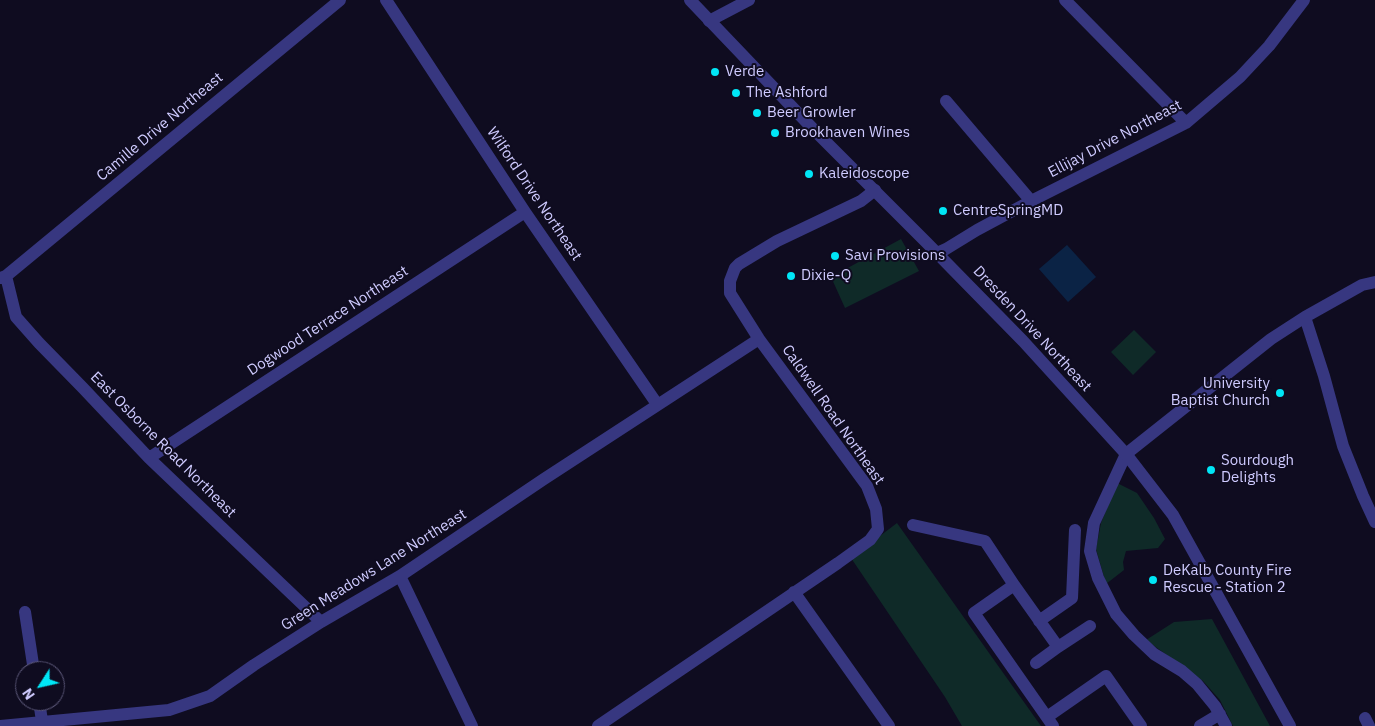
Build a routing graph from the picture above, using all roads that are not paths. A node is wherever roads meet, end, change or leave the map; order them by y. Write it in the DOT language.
graph roads {
  1 [pos="340,0"];
  2 [pos="386,0"];
  3 [pos="690,0"];
  4 [pos="749,0"];
  5 [pos="1066,0"];
  6 [pos="1304,0"];
  7 [pos="709,21"];
  8 [pos="946,101"];
  9 [pos="1186,123"];
  10 [pos="875,190"];
  11 [pos="1031,201"];
  12 [pos="525,212"];
  13 [pos="937,253"];
  14 [pos="3,277"];
  15 [pos="1375,282"];
  16 [pos="1305,317"];
  17 [pos="759,339"];
  18 [pos="657,404"];
  19 [pos="1126,454"];
  20 [pos="149,458"];
  21 [pos="1375,522"];
  22 [pos="914,525"];
  23 [pos="1075,530"];
  24 [pos="400,576"];
  25 [pos="1014,585"];
  26 [pos="794,592"];
  27 [pos="25,612"];
  28 [pos="1039,621"];
  29 [pos="321,622"];
  30 [pos="1090,626"];
  31 [pos="1058,647"];
  32 [pos="32,661"];
  33 [pos="1036,663"];
  34 [pos="40,711"];
  35 [pos="1220,714"];
  36 [pos="42,721"];
  37 [pos="1050,721"];
  38 [pos="0,726"];
  39 [pos="472,726"];
  40 [pos="598,726"];
  41 [pos="889,726"];
  42 [pos="1141,726"];
  43 [pos="1200,726"];
  44 [pos="1226,726"];
  45 [pos="1290,726"];
  1 -- 14 [label="street, Camille Drive Northeast"];
  2 -- 12 [label="street, Wilford Drive Northeast"];
  3 -- 7 [label="street, Dresden Drive Northeast"];
  4 -- 7 [label="street"];
  5 -- 9 [label="street"];
  6 -- 9 [label="street, Ellijay Drive Northeast"];
  7 -- 10 [label="street, Dresden Drive Northeast"];
  8 -- 11 [label="street"];
  9 -- 11 [label="street, Ellijay Drive Northeast"];
  10 -- 13 [label="street, Dresden Drive Northeast"];
  10 -- 17 [label="street, Caldwell Road Northeast"];
  11 -- 13 [label="street, Ellijay Drive Northeast"];
  12 -- 18 [label="street, Wilford Drive Northeast"];
  12 -- 20 [label="street, Dogwood Terrace Northeast"];
  13 -- 19 [label="street, Dresden Drive Northeast"];
  14 -- 20 [label="street, East Osborne Road Northeast"];
  15 -- 16 [label="street"];
  16 -- 19 [label="street"];
  16 -- 21 [label="street"];
  17 -- 18 [label="street, Green Meadows Lane Northeast"];
  17 -- 26 [label="street, Caldwell Road Northeast"];
  18 -- 24 [label="street, Green Meadows Lane Northeast"];
  19 -- 35 [label="street"];
  19 -- 45 [label="street, Dresden Drive Northeast"];
  20 -- 29 [label="street, East Osborne Road Northeast"];
  22 -- 25 [label="street"];
  23 -- 28 [label="street"];
  24 -- 29 [label="street, Green Meadows Lane Northeast"];
  24 -- 39 [label="street"];
  25 -- 28 [label="street"];
  25 -- 37 [label="street"];
  26 -- 40 [label="street, Caldwell Road Northeast"];
  26 -- 41 [label="street"];
  27 -- 32 [label="street"];
  28 -- 31 [label="street"];
  29 -- 36 [label="street, Green Meadows Lane Northeast"];
  30 -- 31 [label="street"];
  31 -- 33 [label="street"];
  34 -- 36 [label="street"];
  35 -- 43 [label="street"];
  35 -- 44 [label="street"];
  36 -- 38 [label="street, Green Meadows Lane Northeast"];
  37 -- 42 [label="street"];
}
